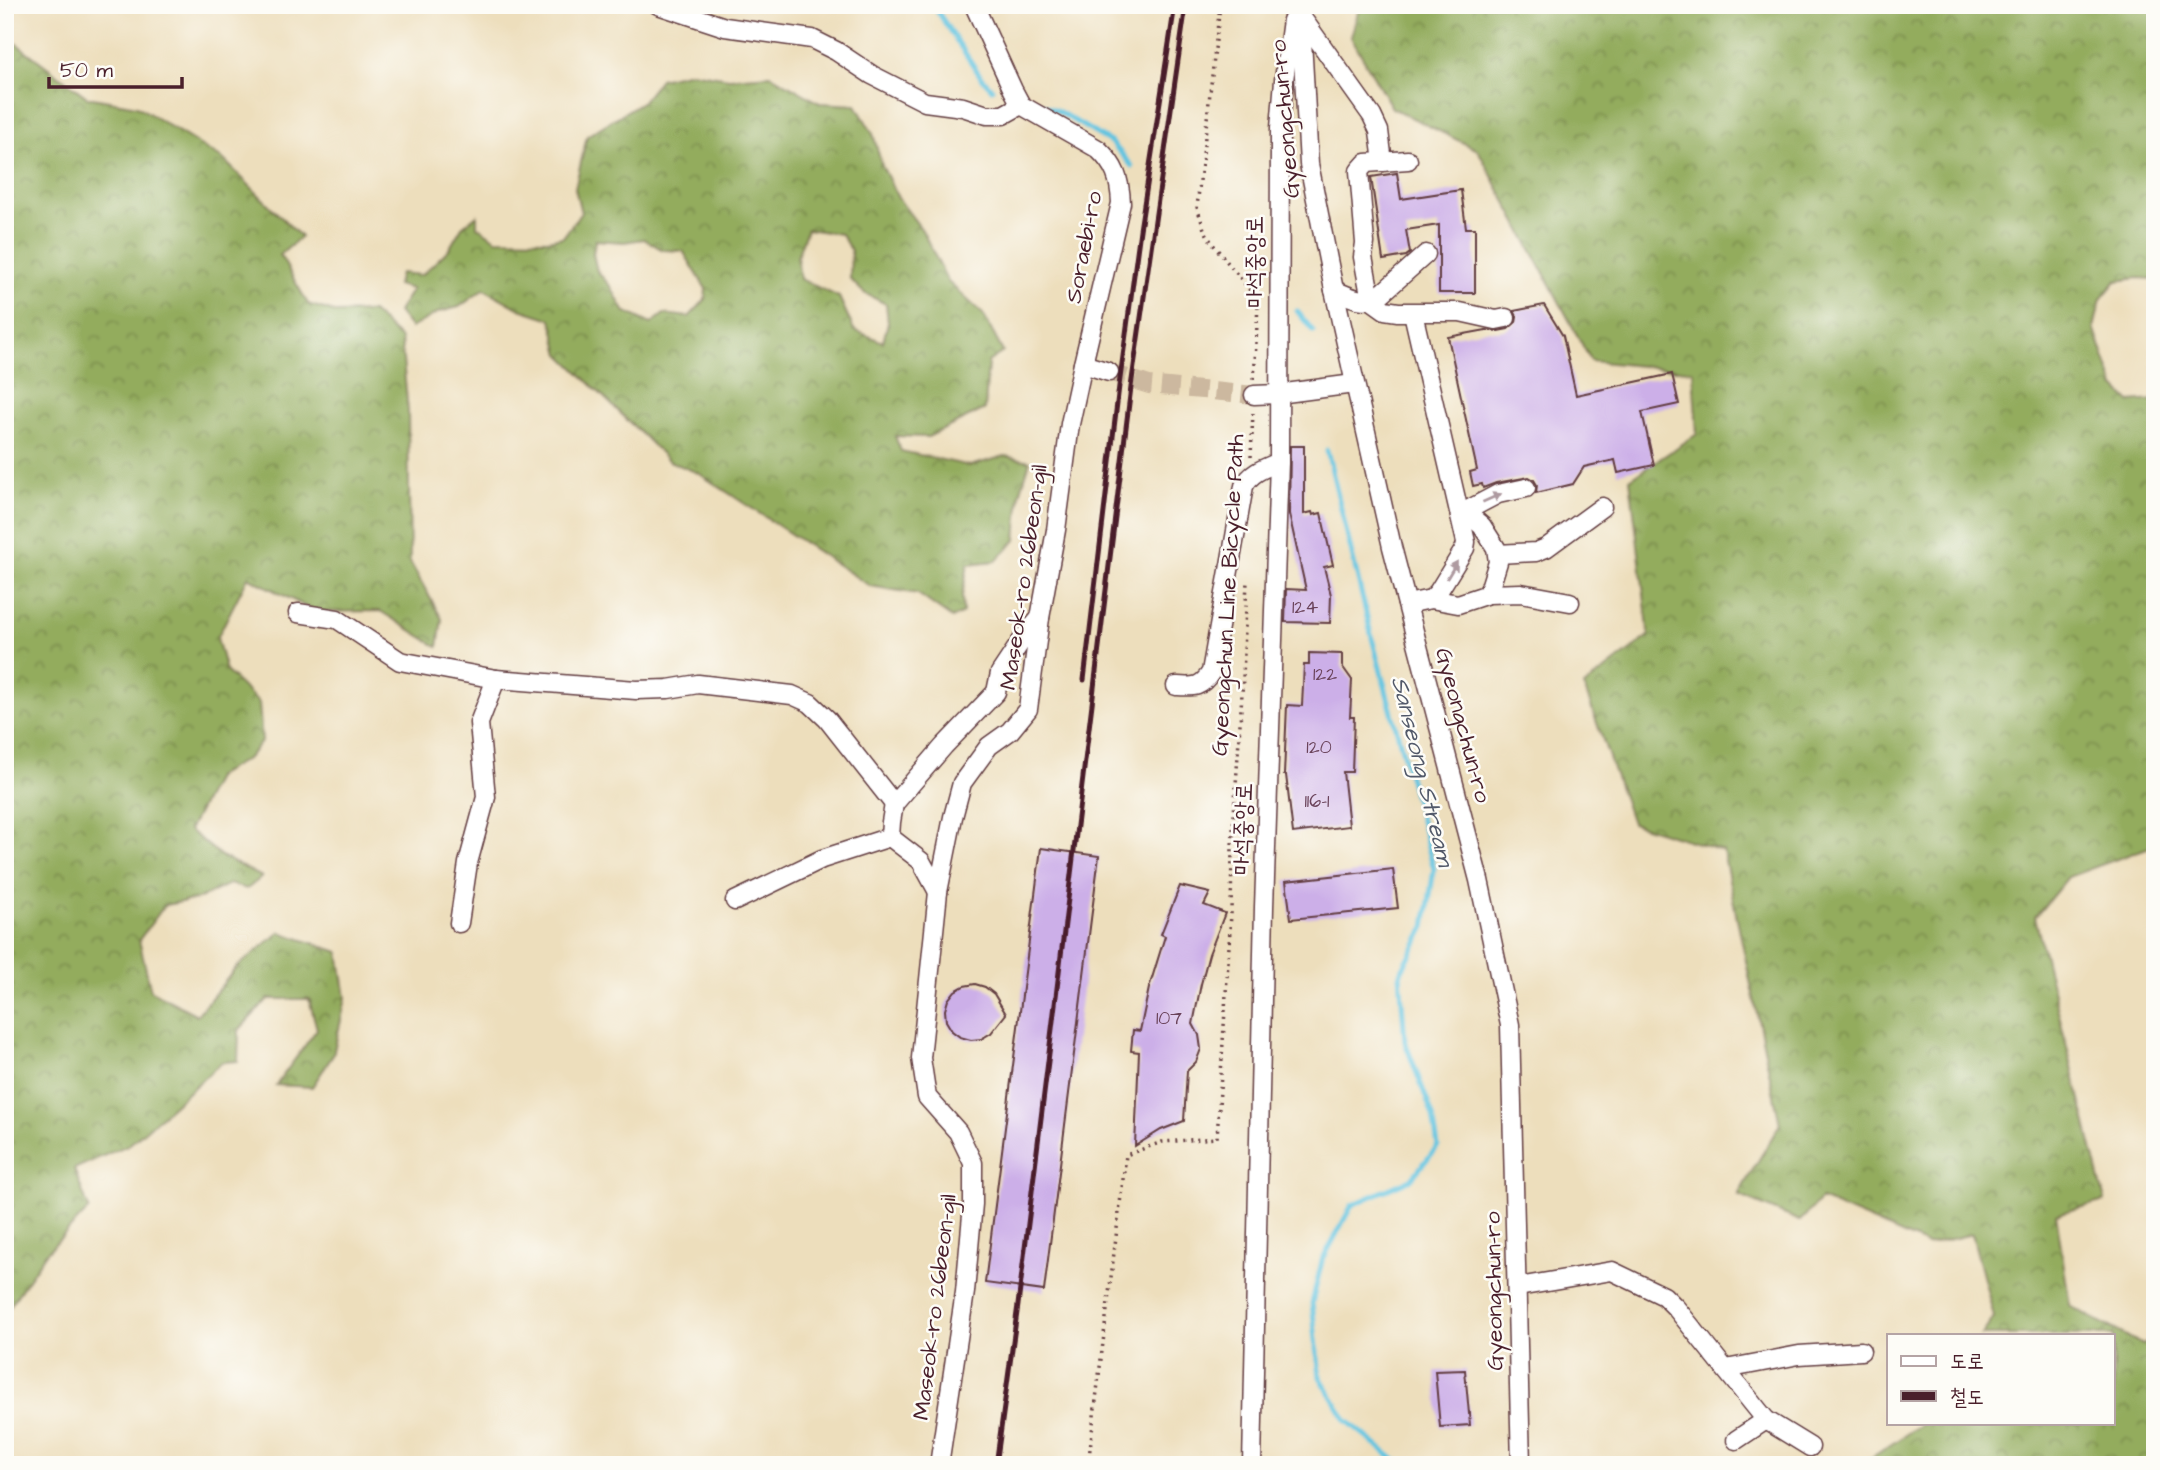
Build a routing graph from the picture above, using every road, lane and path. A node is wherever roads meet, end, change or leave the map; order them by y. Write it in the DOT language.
graph roads {
  1 [pos="658,5"];
  2 [pos="974,5"];
  3 [pos="1220,5"];
  4 [pos="1298,8"];
  5 [pos="1021,105"];
  6 [pos="1408,159"];
  7 [pos="1383,162"];
  8 [pos="1309,164"];
  9 [pos="1279,194"];
  10 [pos="1426,254"];
  11 [pos="1334,290"];
  12 [pos="1367,300"];
  13 [pos="1413,313"];
  14 [pos="1506,318"];
  15 [pos="1083,364"];
  16 [pos="1109,372"];
  17 [pos="1354,384"];
  18 [pos="1278,394"];
  19 [pos="1254,395"];
  20 [pos="1279,462"];
  21 [pos="1251,477"];
  22 [pos="1526,488"];
  23 [pos="1602,507"];
  24 [pos="1460,514"];
  25 [pos="1498,554"];
  26 [pos="1247,570"];
  27 [pos="1488,594"];
  28 [pos="1430,599"];
  29 [pos="1570,602"];
  30 [pos="1408,604"];
  31 [pos="298,613"];
  32 [pos="1040,618"];
  33 [pos="496,679"];
  34 [pos="1176,686"];
  35 [pos="894,804"];
  36 [pos="890,837"];
  37 [pos="938,892"];
  38 [pos="735,901"];
  39 [pos="458,923"];
  40 [pos="1518,1287"];
  41 [pos="1861,1351"];
  42 [pos="1726,1369"];
  43 [pos="1766,1420"];
  44 [pos="1736,1440"];
  45 [pos="1810,1447"];
  46 [pos="939,1465"];
  47 [pos="1088,1465"];
  48 [pos="1252,1465"];
  49 [pos="1521,1465"];
  1 -- 5 [label="street"];
  2 -- 5 [label="street"];
  3 -- 19 [label="path, Gyeongchun Line Bicycle Path"];
  4 -- 7 [label="street"];
  4 -- 8 [label="street, Gyeongchun-ro"];
  4 -- 9 [label="street, 마석중앙로"];
  5 -- 15 [label="street, Soraebi-ro"];
  6 -- 7 [label="street"];
  7 -- 12 [label="street"];
  8 -- 9 [label="street, 마석중앙로"];
  8 -- 11 [label="street, Gyeongchun-ro"];
  9 -- 18 [label="street, 마석중앙로"];
  10 -- 12 [label="street"];
  11 -- 12 [label="street"];
  11 -- 17 [label="street, Gyeongchun-ro"];
  12 -- 13 [label="street"];
  13 -- 14 [label="street"];
  13 -- 24 [label="street"];
  15 -- 16 [label="street"];
  15 -- 32 [label="street, Maseok-ro 26beon-gil"];
  17 -- 18 [label="street"];
  17 -- 30 [label="street, Gyeongchun-ro"];
  18 -- 19 [label="street"];
  18 -- 20 [label="street, 마석중앙로"];
  19 -- 21 [label="path, Gyeongchun Line Bicycle Path"];
  20 -- 21 [label="street"];
  20 -- 48 [label="street, 마석중앙로"];
  21 -- 34 [label="street"];
  24 -- 22 [label="street, one-way"];
  23 -- 25 [label="street"];
  24 -- 25 [label="street"];
  28 -- 24 [label="street, one-way"];
  25 -- 27 [label="street"];
  26 -- 47 [label="path, Gyeongchun Line Bicycle Path"];
  27 -- 28 [label="street"];
  27 -- 29 [label="street"];
  28 -- 30 [label="street"];
  30 -- 40 [label="street, Gyeongchun-ro"];
  31 -- 33 [label="street"];
  32 -- 35 [label="street"];
  32 -- 37 [label="street, Maseok-ro 26beon-gil"];
  33 -- 35 [label="street"];
  33 -- 39 [label="street"];
  35 -- 36 [label="street"];
  36 -- 37 [label="street"];
  36 -- 38 [label="street"];
  37 -- 46 [label="street, Maseok-ro 26beon-gil"];
  40 -- 42 [label="street"];
  40 -- 49 [label="street, Gyeongchun-ro"];
  41 -- 42 [label="street"];
  42 -- 43 [label="street"];
  43 -- 44 [label="street"];
  43 -- 45 [label="street"];
}
